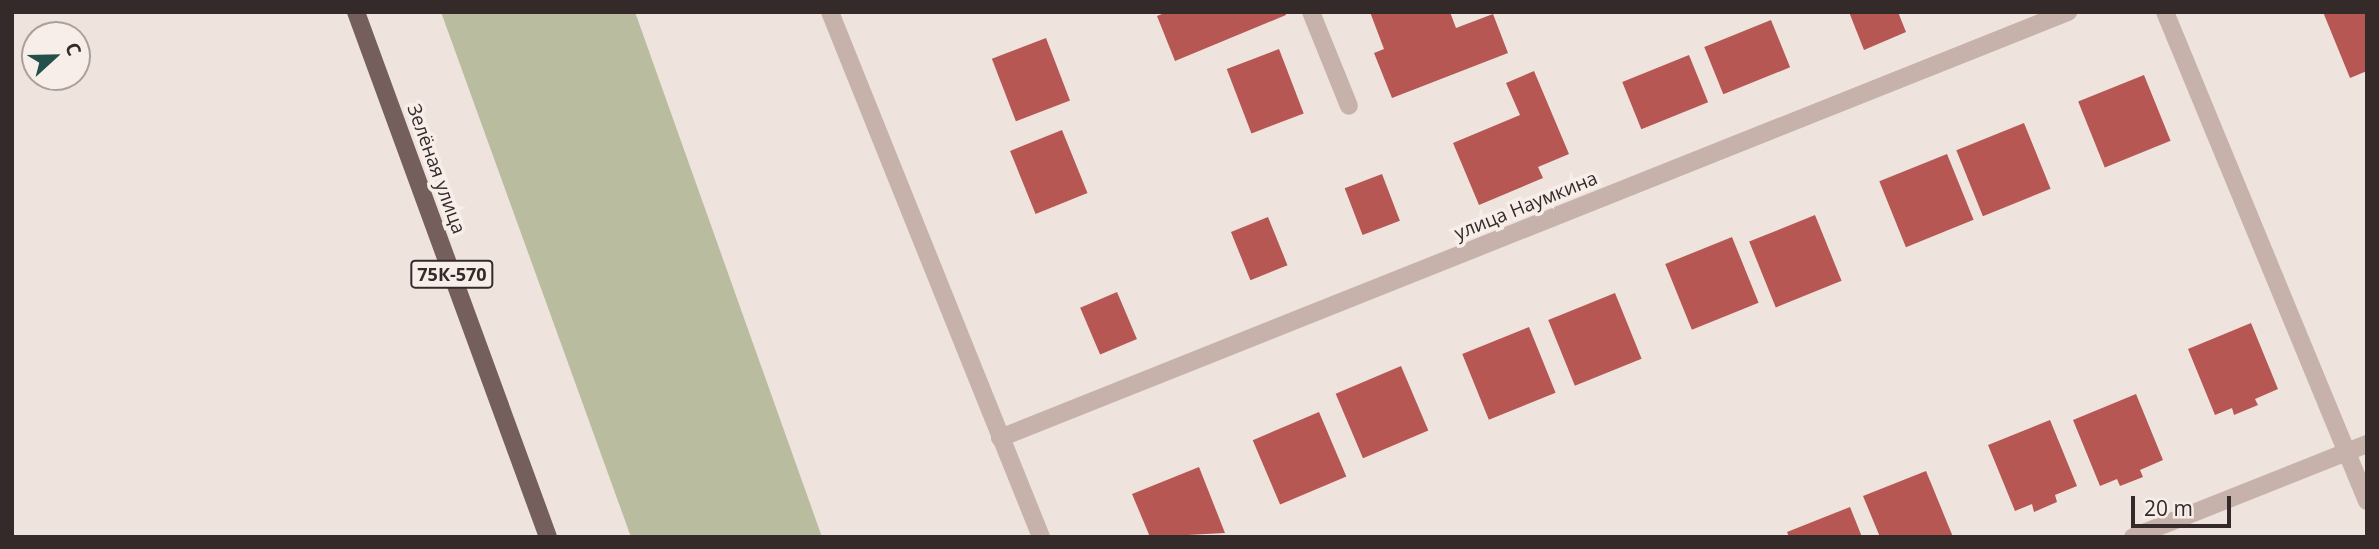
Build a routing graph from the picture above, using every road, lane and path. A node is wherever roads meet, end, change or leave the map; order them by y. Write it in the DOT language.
graph roads {
  1 [pos="356,12"];
  2 [pos="830,12"];
  3 [pos="1311,12"];
  4 [pos="2068,12"];
  5 [pos="2165,12"];
  6 [pos="1349,106"];
  7 [pos="1000,438"];
  8 [pos="2367,444"];
  9 [pos="2346,453"];
  10 [pos="2367,501"];
  11 [pos="548,537"];
  12 [pos="1041,537"];
  13 [pos="2133,537"];
  1 -- 11 [label="main road, Зелёная улица / 75К-570"];
  2 -- 7 [label="street"];
  3 -- 6 [label="street"];
  4 -- 7 [label="street, улица Наумкина"];
  5 -- 9 [label="street"];
  7 -- 12 [label="street"];
  8 -- 9 [label="street"];
  9 -- 10 [label="street"];
  9 -- 13 [label="street"];
}
